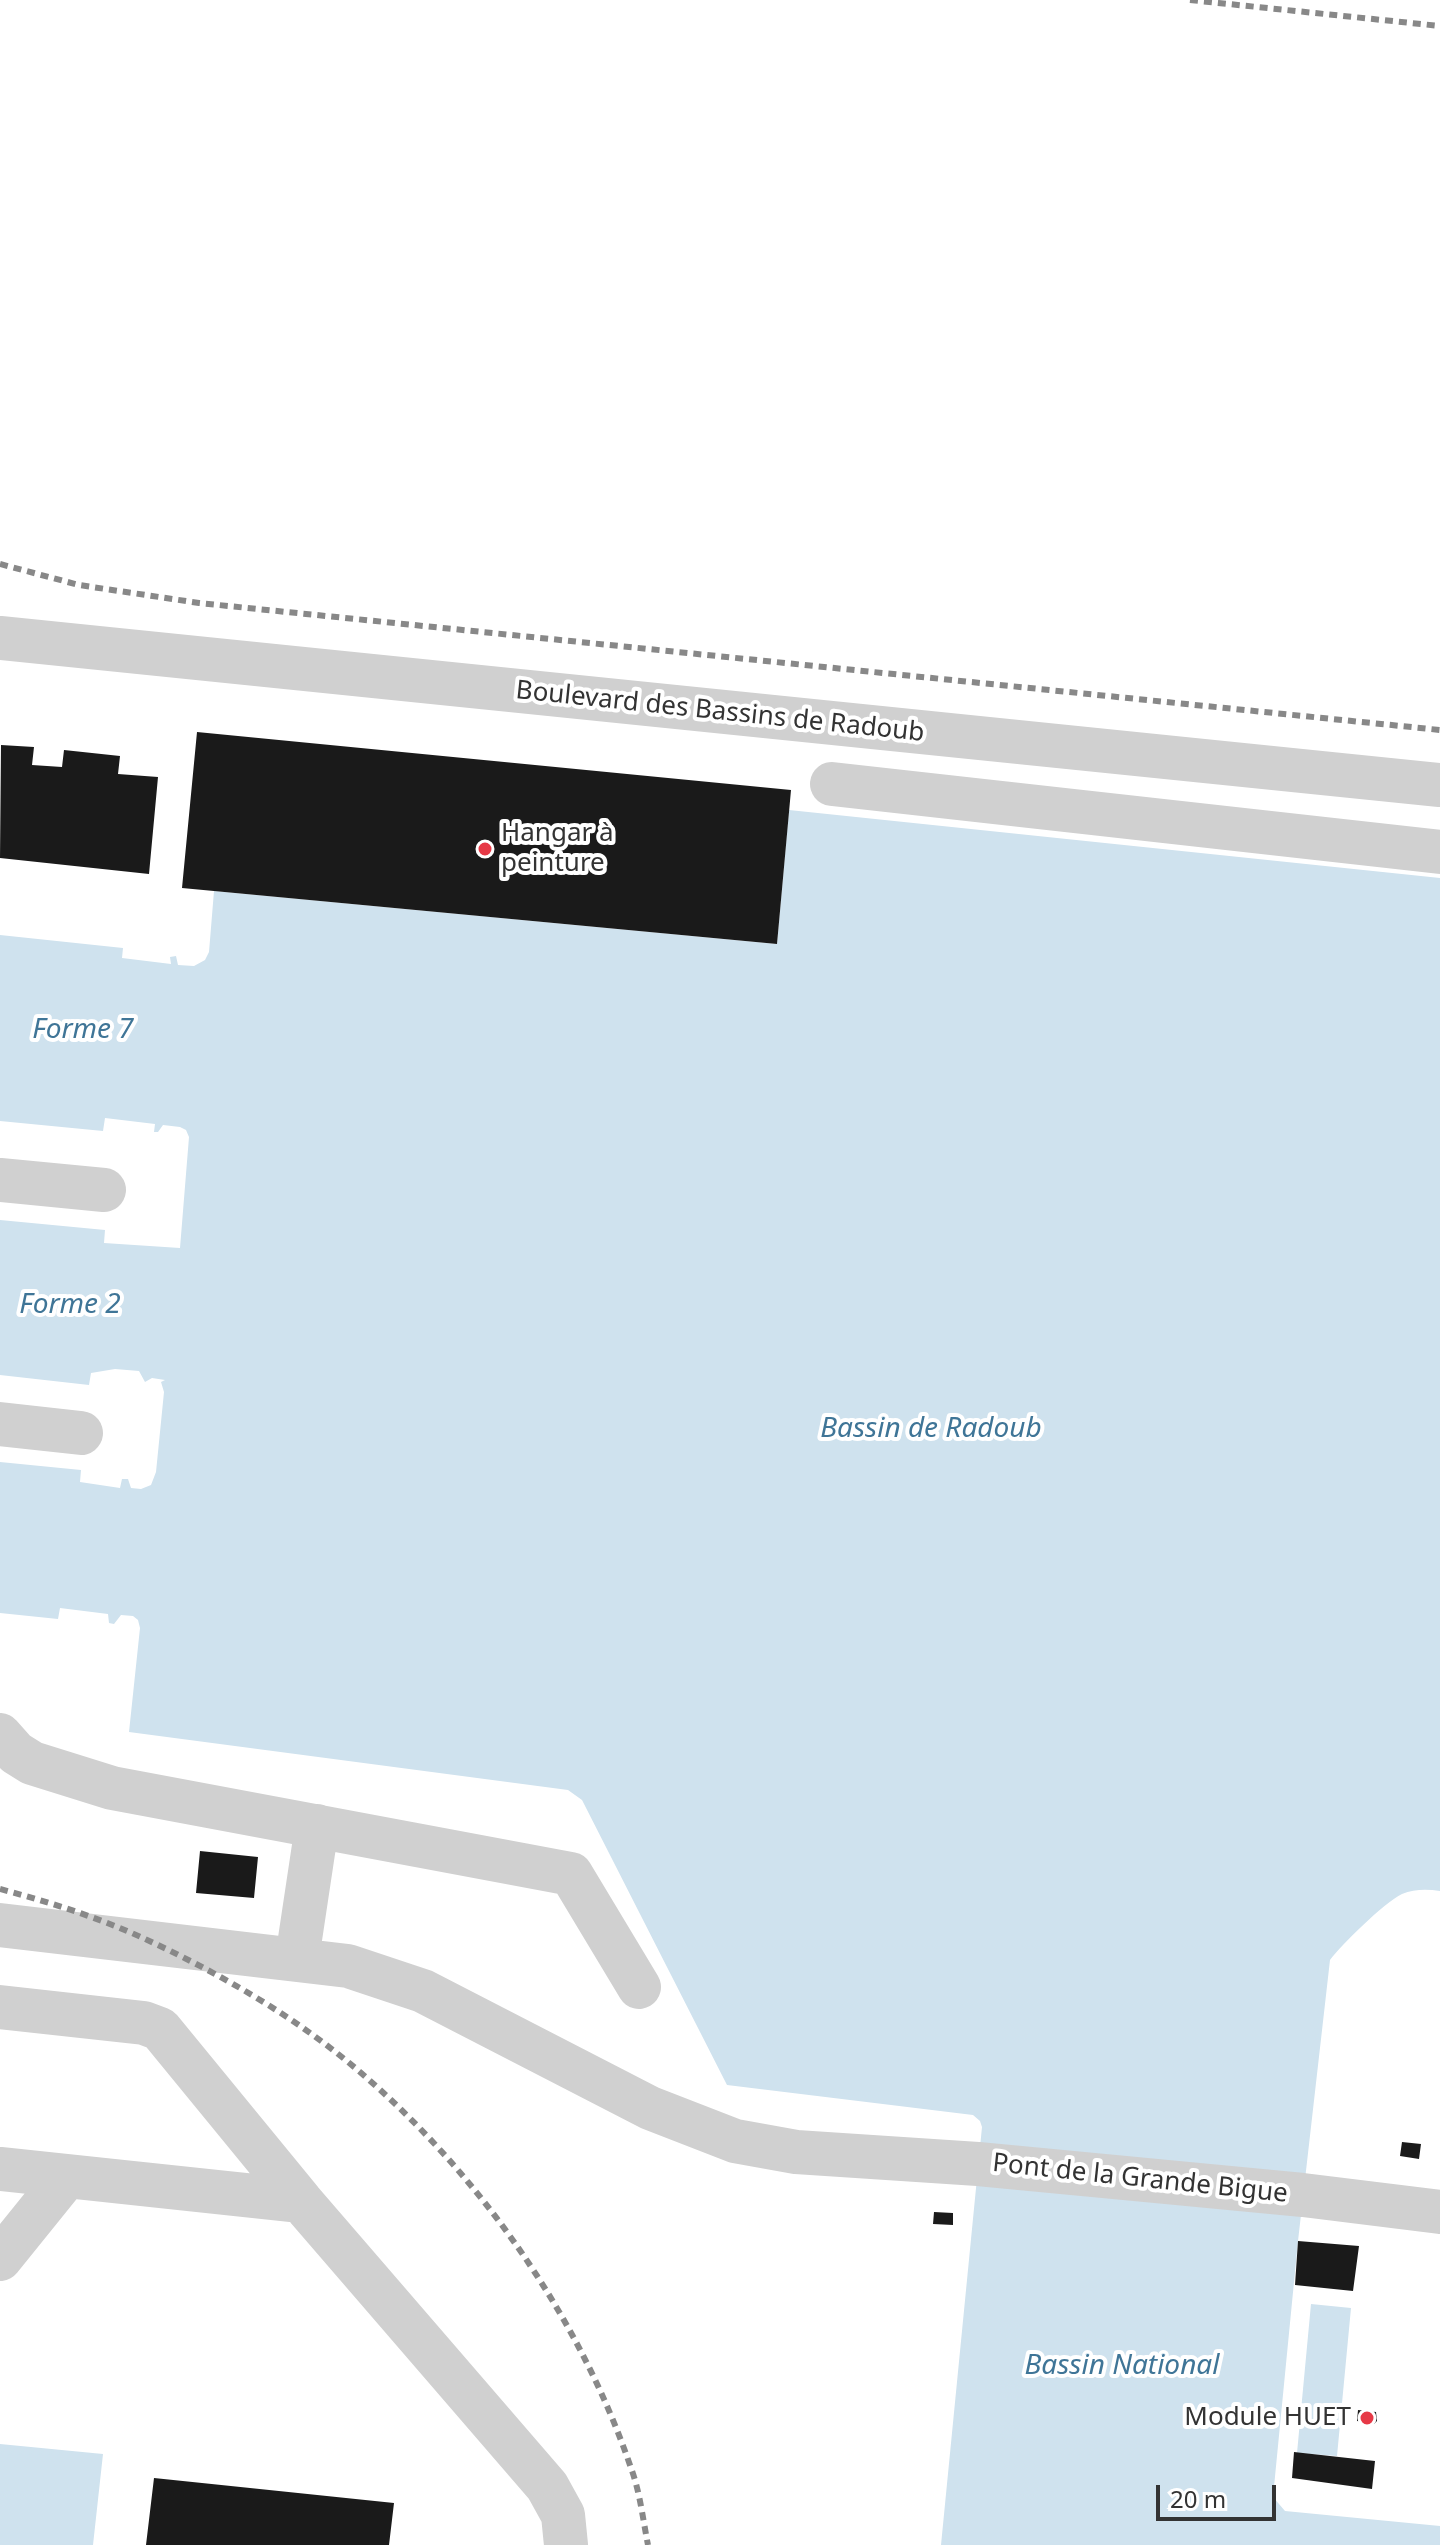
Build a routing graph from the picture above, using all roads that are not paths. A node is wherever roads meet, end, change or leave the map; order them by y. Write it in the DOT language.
graph roads {
  1 [pos="0,638"];
  2 [pos="832,784"];
  3 [pos="1440,785"];
  4 [pos="1440,852"];
  5 [pos="0,1180"];
  6 [pos="104,1190"];
  7 [pos="0,1424"];
  8 [pos="81,1433"];
  9 [pos="0,1735"];
  10 [pos="317,1826"];
  11 [pos="0,1925"];
  12 [pos="297,1959"];
  13 [pos="639,1987"];
  14 [pos="0,2007"];
  15 [pos="0,2169"];
  16 [pos="67,2176"];
  17 [pos="301,2201"];
  18 [pos="1440,2212"];
  19 [pos="0,2259"];
  20 [pos="565,2530"];
  1 -- 3 [label="street, Boulevard des Bassins de Radoub"];
  2 -- 4 [label="street"];
  5 -- 6 [label="street"];
  7 -- 8 [label="street"];
  9 -- 10 [label="street"];
  10 -- 12 [label="street"];
  10 -- 13 [label="street"];
  11 -- 12 [label="street, Pont de la Grande Bigue"];
  12 -- 18 [label="street, Pont de la Grande Bigue"];
  14 -- 17 [label="street"];
  15 -- 16 [label="street"];
  16 -- 17 [label="street"];
  16 -- 19 [label="street"];
  17 -- 20 [label="street"];
}
